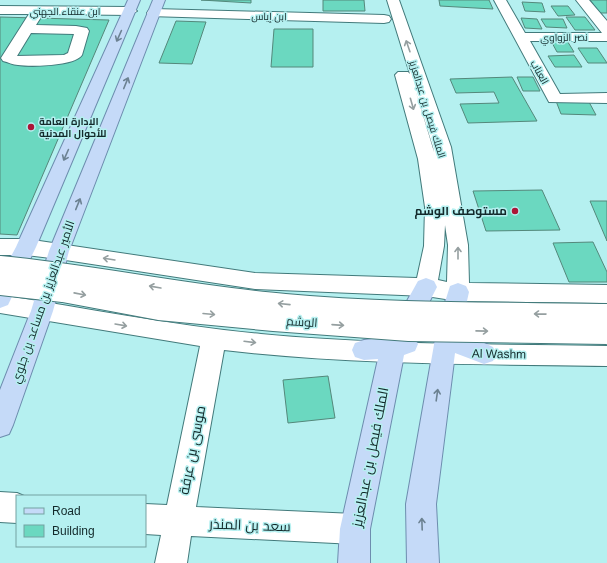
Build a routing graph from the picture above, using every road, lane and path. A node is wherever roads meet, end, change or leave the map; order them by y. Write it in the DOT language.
graph roads {
  1 [pos="378,0"];
  2 [pos="393,0"];
  3 [pos="500,0"];
  4 [pos="582,0"];
  5 [pos="132,5"];
  6 [pos="157,7"];
  7 [pos="0,10"];
  8 [pos="38,11"];
  9 [pos="384,19"];
  10 [pos="26,29"];
  11 [pos="607,30"];
  12 [pos="607,37"];
  13 [pos="521,38"];
  14 [pos="17,44"];
  15 [pos="32,44"];
  16 [pos="63,44"];
  17 [pos="79,44"];
  18 [pos="607,98"];
  19 [pos="0,247"];
  20 [pos="26,247"];
  21 [pos="58,251"];
  22 [pos="0,267"];
  23 [pos="0,284"];
  24 [pos="360,285"];
  25 [pos="426,287"];
  26 [pos="458,292"];
  27 [pos="602,293"];
  28 [pos="0,299"];
  29 [pos="0,304"];
  30 [pos="42,311"];
  31 [pos="607,315"];
  32 [pos="607,332"];
  33 [pos="214,337"];
  34 [pos="442,339"];
  35 [pos="364,350"];
  36 [pos="393,350"];
  37 [pos="607,355"];
  38 [pos="0,425"];
  39 [pos="0,507"];
  40 [pos="16,508"];
  41 [pos="146,519"];
  42 [pos="179,522"];
  43 [pos="355,529"];
  44 [pos="171,563"];
  45 [pos="354,563"];
  46 [pos="423,563"];
  1 -- 9 [label="street, الملك فيصل بن عبدالعزيز"];
  26 -- 2 [label="street, الملك فيصل بن عبدالعزيز, one-way"];
  3 -- 13 [label="street, العناب"];
  4 -- 11 [label="street"];
  5 -- 8 [label="street, ابن عنقاء الجهني"];
  5 -- 20 [label="main road, one-way"];
  6 -- 9 [label="street, ابن إياس"];
  21 -- 6 [label="main road, الأمير عبدالعزيز بن مساعد بن جلوي, one-way"];
  7 -- 8 [label="street, ابن عنقاء الجهني"];
  8 -- 10 [label="street"];
  9 -- 25 [label="street, الملك فيصل بن عبدالعزيز, one-way"];
  10 -- 14 [label="street"];
  10 -- 17 [label="street"];
  12 -- 13 [label="street, نصر الزواوي"];
  13 -- 18 [label="street, العناب"];
  14 -- 15 [label="street"];
  14 -- 17 [label="street"];
  16 -- 17 [label="street"];
  19 -- 20 [label="street"];
  20 -- 21 [label="street"];
  20 -- 28 [label="main road"];
  24 -- 21 [label="street, one-way"];
  21 -- 30 [label="main road, الأمير عبدالعزيز بن مساعد بن جلوي"];
  31 -- 22 [label="street, الوشم, one-way, bridge"];
  23 -- 32 [label="street, الوشم, one-way, bridge"];
  24 -- 25 [label="street"];
  24 -- 35 [label="street"];
  25 -- 26 [label="street"];
  25 -- 34 [label="main road"];
  25 -- 36 [label="main road, الملك فيصل بن عبدالعزيز"];
  26 -- 27 [label="street"];
  26 -- 34 [label="main road"];
  27 -- 37 [label="street"];
  29 -- 30 [label="street, الوشم"];
  30 -- 33 [label="street, الوشم, one-way"];
  30 -- 38 [label="main road, الأمير عبدالعزيز بن مساعد بن جلوي"];
  33 -- 35 [label="street, الوشم, one-way"];
  33 -- 42 [label="street, موسى بن عرفة"];
  34 -- 36 [label="street, Al Washm"];
  34 -- 37 [label="street, Al Washm"];
  46 -- 34 [label="main road, one-way"];
  35 -- 36 [label="main road"];
  36 -- 43 [label="main road, الملك فيصل بن عبدالعزيز"];
  39 -- 40 [label="street"];
  41 -- 42 [label="street, سعد بن المنذر"];
  42 -- 43 [label="street, سعد بن المنذر"];
  42 -- 44 [label="street, موسى بن عرفة"];
  43 -- 45 [label="main road, الملك فيصل بن عبدالعزيز"];
}
